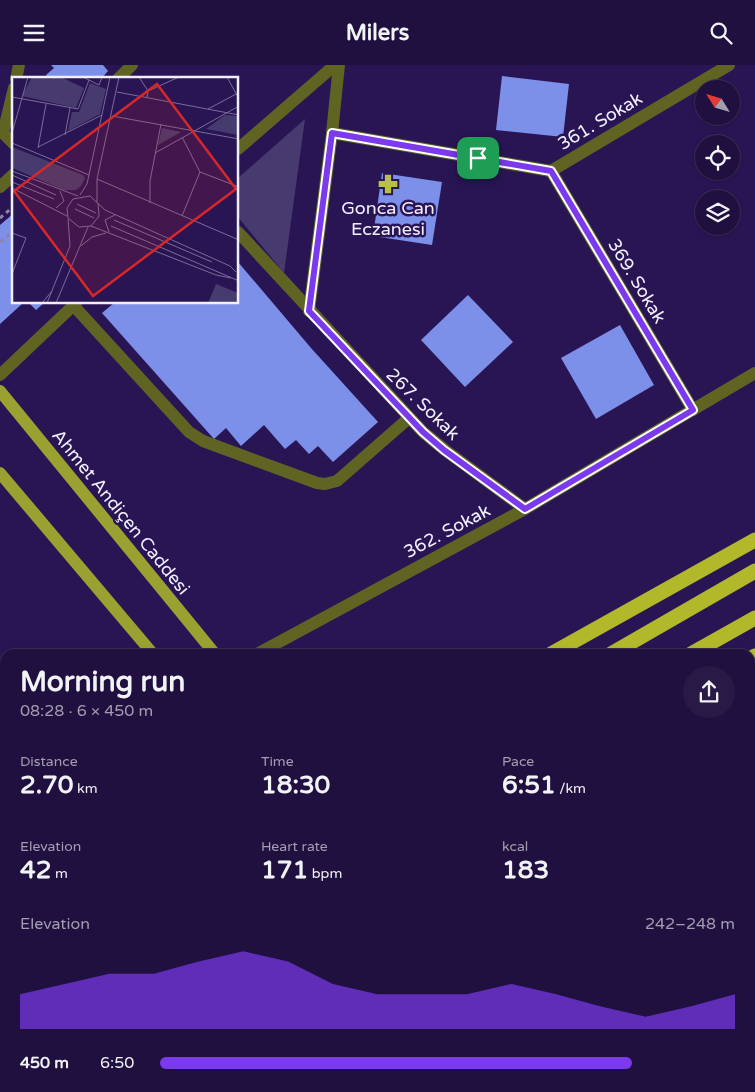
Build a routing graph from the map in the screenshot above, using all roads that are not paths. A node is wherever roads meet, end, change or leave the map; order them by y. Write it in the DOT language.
graph roads {
  1 [pos="337,65"];
  2 [pos="729,65"];
  3 [pos="12,96"];
  4 [pos="2,133"];
  5 [pos="332,133"];
  6 [pos="12,143"];
  7 [pos="239,148"];
  8 [pos="551,171"];
  9 [pos="12,176"];
  10 [pos="0,187"];
  11 [pos="239,232"];
  12 [pos="74,304"];
  13 [pos="309,311"];
  14 [pos="755,373"];
  15 [pos="0,375"];
  16 [pos="0,391"];
  17 [pos="693,410"];
  18 [pos="409,418"];
  19 [pos="0,473"];
  20 [pos="525,509"];
  21 [pos="755,540"];
  22 [pos="755,571"];
  23 [pos="755,617"];
  24 [pos="149,649"];
  25 [pos="211,649"];
  26 [pos="267,649"];
  27 [pos="560,649"];
  28 [pos="620,649"];
  29 [pos="700,649"];
  1 -- 5 [label="street"];
  1 -- 7 [label="street"];
  2 -- 8 [label="street, 361. Sokak"];
  3 -- 4 [label="street"];
  4 -- 6 [label="street"];
  5 -- 8 [label="street, 361. Sokak"];
  5 -- 13 [label="street"];
  8 -- 17 [label="street, 369. Sokak"];
  9 -- 10 [label="street"];
  11 -- 13 [label="street, 267. Sokak"];
  12 -- 15 [label="street"];
  12 -- 18 [label="street"];
  13 -- 18 [label="street, 267. Sokak"];
  14 -- 17 [label="street, 362. Sokak"];
  16 -- 25 [label="main road, Ahmet Andiçen Caddesi"];
  17 -- 20 [label="street, 362. Sokak"];
  18 -- 20 [label="street, 267. Sokak"];
  19 -- 24 [label="main road"];
  20 -- 26 [label="street, 362. Sokak"];
  21 -- 27 [label="highway"];
  22 -- 28 [label="highway"];
  23 -- 29 [label="highway"];
}
